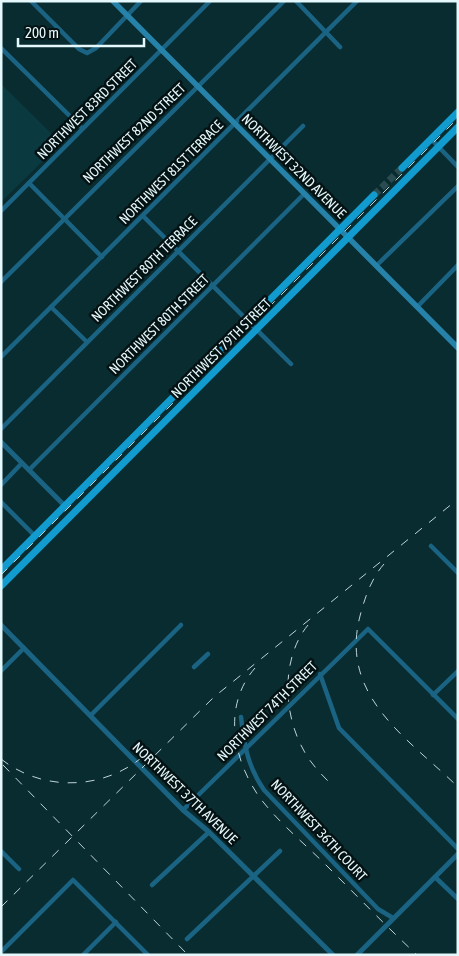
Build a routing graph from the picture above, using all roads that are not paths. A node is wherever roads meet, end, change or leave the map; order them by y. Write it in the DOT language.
graph roads {
  1 [pos="31,1"];
  2 [pos="113,1"];
  3 [pos="141,1"];
  4 [pos="210,1"];
  5 [pos="284,1"];
  6 [pos="296,1"];
  7 [pos="357,1"];
  8 [pos="127,16"];
  9 [pos="325,32"];
  10 [pos="340,47"];
  11 [pos="1,48"];
  12 [pos="161,50"];
  13 [pos="198,87"];
  14 [pos="458,112"];
  15 [pos="234,124"];
  16 [pos="303,126"];
  17 [pos="458,127"];
  18 [pos="82,128"];
  19 [pos="431,139"];
  20 [pos="439,147"];
  21 [pos="269,159"];
  22 [pos="458,167"];
  23 [pos="402,168"];
  24 [pos="29,183"];
  25 [pos="458,186"];
  26 [pos="304,194"];
  27 [pos="374,195"];
  28 [pos="1,210"];
  29 [pos="143,216"];
  30 [pos="63,219"];
  31 [pos="340,230"];
  32 [pos="347,237"];
  33 [pos="178,251"];
  34 [pos="102,257"];
  35 [pos="458,265"];
  36 [pos="376,266"];
  37 [pos="1,282"];
  38 [pos="213,287"];
  39 [pos="51,307"];
  40 [pos="417,307"];
  41 [pos="249,322"];
  42 [pos="256,330"];
  43 [pos="87,342"];
  44 [pos="458,348"];
  45 [pos="1,357"];
  46 [pos="291,364"];
  47 [pos="1,429"];
  48 [pos="1,442"];
  49 [pos="22,463"];
  50 [pos="29,470"];
  51 [pos="1,485"];
  52 [pos="1,502"];
  53 [pos="65,506"];
  54 [pos="35,536"];
  55 [pos="431,546"];
  56 [pos="3,566"];
  57 [pos="458,573"];
  58 [pos="1,586"];
  59 [pos="1,625"];
  60 [pos="181,626"];
  61 [pos="24,648"];
  62 [pos="208,654"];
  63 [pos="194,667"];
  64 [pos="1,671"];
  65 [pos="458,671"];
  66 [pos="320,674"];
  67 [pos="433,695"];
  68 [pos="91,715"];
  69 [pos="241,717"];
  70 [pos="458,719"];
  71 [pos="245,751"];
  72 [pos="183,810"];
  73 [pos="209,832"];
  74 [pos="458,849"];
  75 [pos="1,851"];
  76 [pos="280,851"];
  77 [pos="458,854"];
  78 [pos="19,869"];
  79 [pos="253,876"];
  80 [pos="435,877"];
  81 [pos="152,885"];
  82 [pos="458,899"];
  83 [pos="393,918"];
  84 [pos="116,922"];
  85 [pos="187,939"];
  86 [pos="1,952"];
  87 [pos="83,955"];
  88 [pos="148,955"];
  89 [pos="333,955"];
  90 [pos="357,955"];
  1 -- 8 [label="street"];
  2 -- 8 [label="main road, NORTHWEST 32ND AVENUE"];
  3 -- 8 [label="street"];
  4 -- 12 [label="street, NORTHWEST 83RD STREET"];
  5 -- 13 [label="street, NORTHWEST 82ND STREET"];
  6 -- 9 [label="street"];
  7 -- 9 [label="street, NORTHWEST 81ST TERRACE"];
  8 -- 12 [label="main road, NORTHWEST 32ND AVENUE"];
  9 -- 10 [label="street"];
  9 -- 15 [label="street, NORTHWEST 81ST TERRACE"];
  11 -- 18 [label="street"];
  12 -- 13 [label="main road, NORTHWEST 32ND AVENUE"];
  12 -- 18 [label="street, NORTHWEST 83RD STREET"];
  13 -- 15 [label="main road, NORTHWEST 32ND AVENUE"];
  13 -- 30 [label="street, NORTHWEST 82ND STREET"];
  14 -- 19 [label="main road"];
  15 -- 21 [label="main road, NORTHWEST 32ND AVENUE"];
  15 -- 29 [label="street, NORTHWEST 81ST TERRACE"];
  16 -- 21 [label="street, NORTHWEST 80TH TERRACE"];
  17 -- 20 [label="main road, NORTHWEST 79TH STREET"];
  18 -- 24 [label="street, NORTHWEST 83RD STREET"];
  19 -- 20 [label="street"];
  19 -- 23 [label="main road"];
  20 -- 22 [label="street"];
  20 -- 32 [label="main road, NORTHWEST 79TH STREET"];
  21 -- 26 [label="main road, NORTHWEST 32ND AVENUE"];
  21 -- 33 [label="street, NORTHWEST 80TH TERRACE"];
  24 -- 28 [label="street, NORTHWEST 83RD STREET"];
  24 -- 30 [label="street"];
  25 -- 36 [label="street"];
  26 -- 31 [label="main road, NORTHWEST 32ND AVENUE"];
  26 -- 38 [label="street, NORTHWEST 80TH STREET"];
  27 -- 31 [label="main road, NORTHWEST 79TH STREET"];
  29 -- 33 [label="street"];
  29 -- 34 [label="street, NORTHWEST 81ST TERRACE"];
  30 -- 34 [label="street"];
  30 -- 37 [label="street, NORTHWEST 82ND STREET"];
  31 -- 32 [label="main road, NORTHWEST 32ND AVENUE"];
  31 -- 41 [label="main road, NORTHWEST 79TH STREET"];
  32 -- 36 [label="main road, NORTHWEST 32ND AVENUE"];
  32 -- 42 [label="main road, NORTHWEST 79TH STREET"];
  33 -- 38 [label="street"];
  33 -- 43 [label="street, NORTHWEST 80TH TERRACE"];
  34 -- 39 [label="street, NORTHWEST 81ST TERRACE"];
  35 -- 40 [label="street"];
  36 -- 40 [label="main road, NORTHWEST 32ND AVENUE"];
  38 -- 41 [label="street"];
  38 -- 50 [label="street, NORTHWEST 80TH STREET"];
  39 -- 43 [label="street"];
  39 -- 45 [label="street, NORTHWEST 81ST TERRACE"];
  40 -- 44 [label="main road, NORTHWEST 32ND AVENUE"];
  41 -- 42 [label="street"];
  41 -- 53 [label="main road, NORTHWEST 79TH STREET"];
  42 -- 46 [label="street"];
  42 -- 58 [label="main road, NORTHWEST 79TH STREET"];
  43 -- 47 [label="street, NORTHWEST 80TH TERRACE"];
  48 -- 49 [label="street"];
  49 -- 50 [label="street"];
  49 -- 51 [label="street"];
  50 -- 53 [label="street"];
  52 -- 54 [label="street"];
  53 -- 54 [label="main road, NORTHWEST 79TH STREET"];
  54 -- 56 [label="main road, NORTHWEST 79TH STREET"];
  55 -- 57 [label="street"];
  59 -- 61 [label="street, NORTHWEST 37TH AVENUE"];
  60 -- 68 [label="street"];
  61 -- 64 [label="street"];
  61 -- 68 [label="street, NORTHWEST 37TH AVENUE"];
  62 -- 63 [label="street"];
  65 -- 67 [label="street"];
  66 -- 67 [label="street, NORTHWEST 74TH STREET"];
  66 -- 71 [label="street, NORTHWEST 74TH STREET"];
  66 -- 74 [label="street"];
  67 -- 70 [label="street"];
  68 -- 72 [label="street, NORTHWEST 37TH AVENUE"];
  69 -- 71 [label="street, NORTHWEST 36TH COURT"];
  71 -- 72 [label="street, NORTHWEST 74TH STREET"];
  71 -- 83 [label="street, NORTHWEST 36TH COURT"];
  72 -- 73 [label="street, NORTHWEST 37TH AVENUE"];
  73 -- 79 [label="street, NORTHWEST 37TH AVENUE"];
  73 -- 81 [label="street"];
  75 -- 78 [label="street"];
  76 -- 79 [label="street"];
  77 -- 80 [label="street"];
  79 -- 85 [label="street"];
  79 -- 89 [label="street, NORTHWEST 37TH AVENUE"];
  80 -- 82 [label="street"];
  80 -- 83 [label="street"];
  83 -- 90 [label="street"];
  84 -- 86 [label="street"];
  84 -- 87 [label="street"];
  84 -- 88 [label="street"];
}
